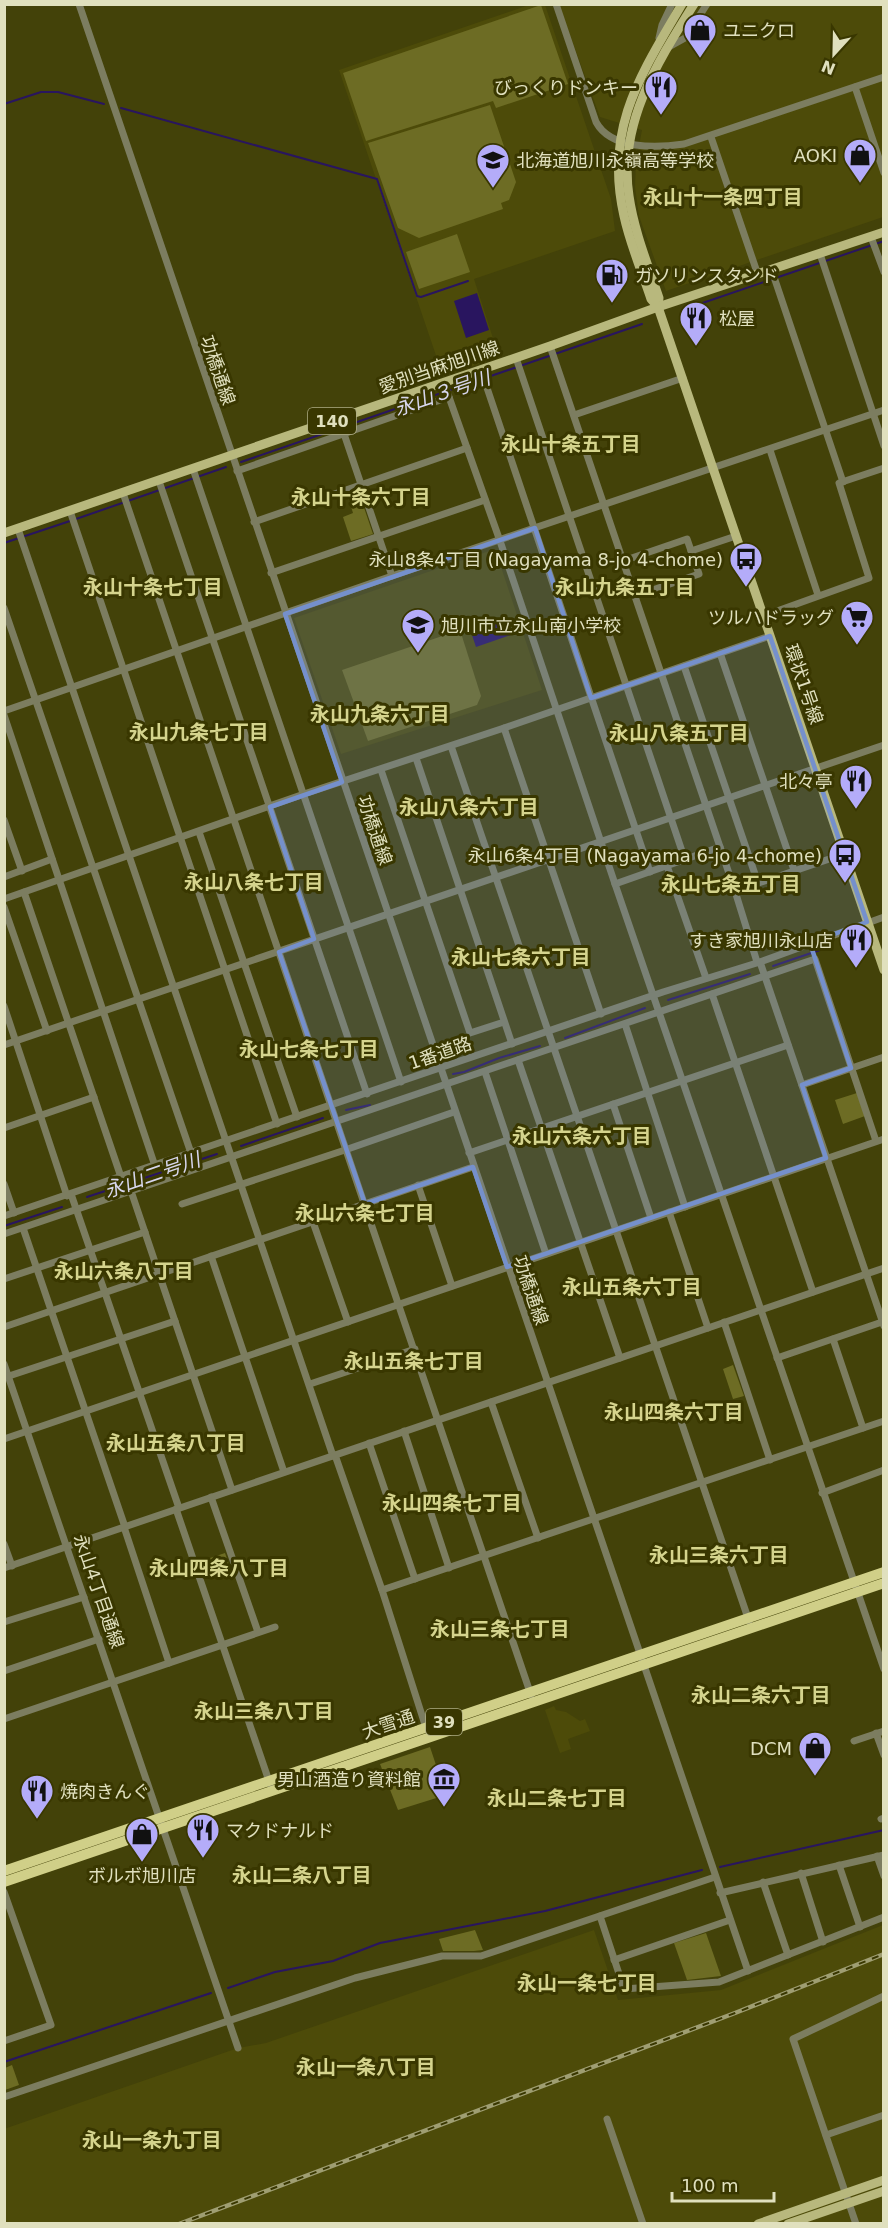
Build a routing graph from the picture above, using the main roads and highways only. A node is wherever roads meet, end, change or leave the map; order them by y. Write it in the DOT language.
graph roads {
  1 [pos="682,4"];
  2 [pos="693,5"];
  3 [pos="662,47"];
  4 [pos="884,232"];
  5 [pos="658,307"];
  6 [pos="4,533"];
  7 [pos="884,970"];
  8 [pos="884,1572"];
  9 [pos="884,1583"];
  10 [pos="854,1587"];
  11 [pos="532,1698"];
  12 [pos="271,1787"];
  13 [pos="163,1823"];
  14 [pos="4,1871"];
  15 [pos="4,1882"];
  16 [pos="884,2180"];
  17 [pos="884,2191"];
  18 [pos="847,2198"];
  19 [pos="758,2223"];
  20 [pos="788,2223"];
  1 -- 3 [label="main road, 環状1号線"];
  2 -- 3 [label="main road, 環状1号線"];
  3 -- 5 [label="main road, 環状1号線"];
  4 -- 5 [label="main road, 愛別当麻旭川線 / 140"];
  5 -- 6 [label="main road, 愛別当麻旭川線 / 140"];
  5 -- 7 [label="main road, 環状1号線"];
  8 -- 10 [label="highway, 大雪通 / 39"];
  9 -- 10 [label="highway, 大雪通 / 39"];
  10 -- 11 [label="highway, 大雪通 / 39"];
  11 -- 12 [label="highway, 大雪通 / 39"];
  11 -- 12 [label="highway, 大雪通 / 39"];
  12 -- 13 [label="highway, 大雪通 / 39"];
  13 -- 14 [label="highway, 大雪通 / 39"];
  13 -- 15 [label="highway, 大雪通 / 39"];
  16 -- 18 [label="main road"];
  17 -- 18 [label="main road"];
  18 -- 19 [label="main road"];
  18 -- 20 [label="main road"];
}
